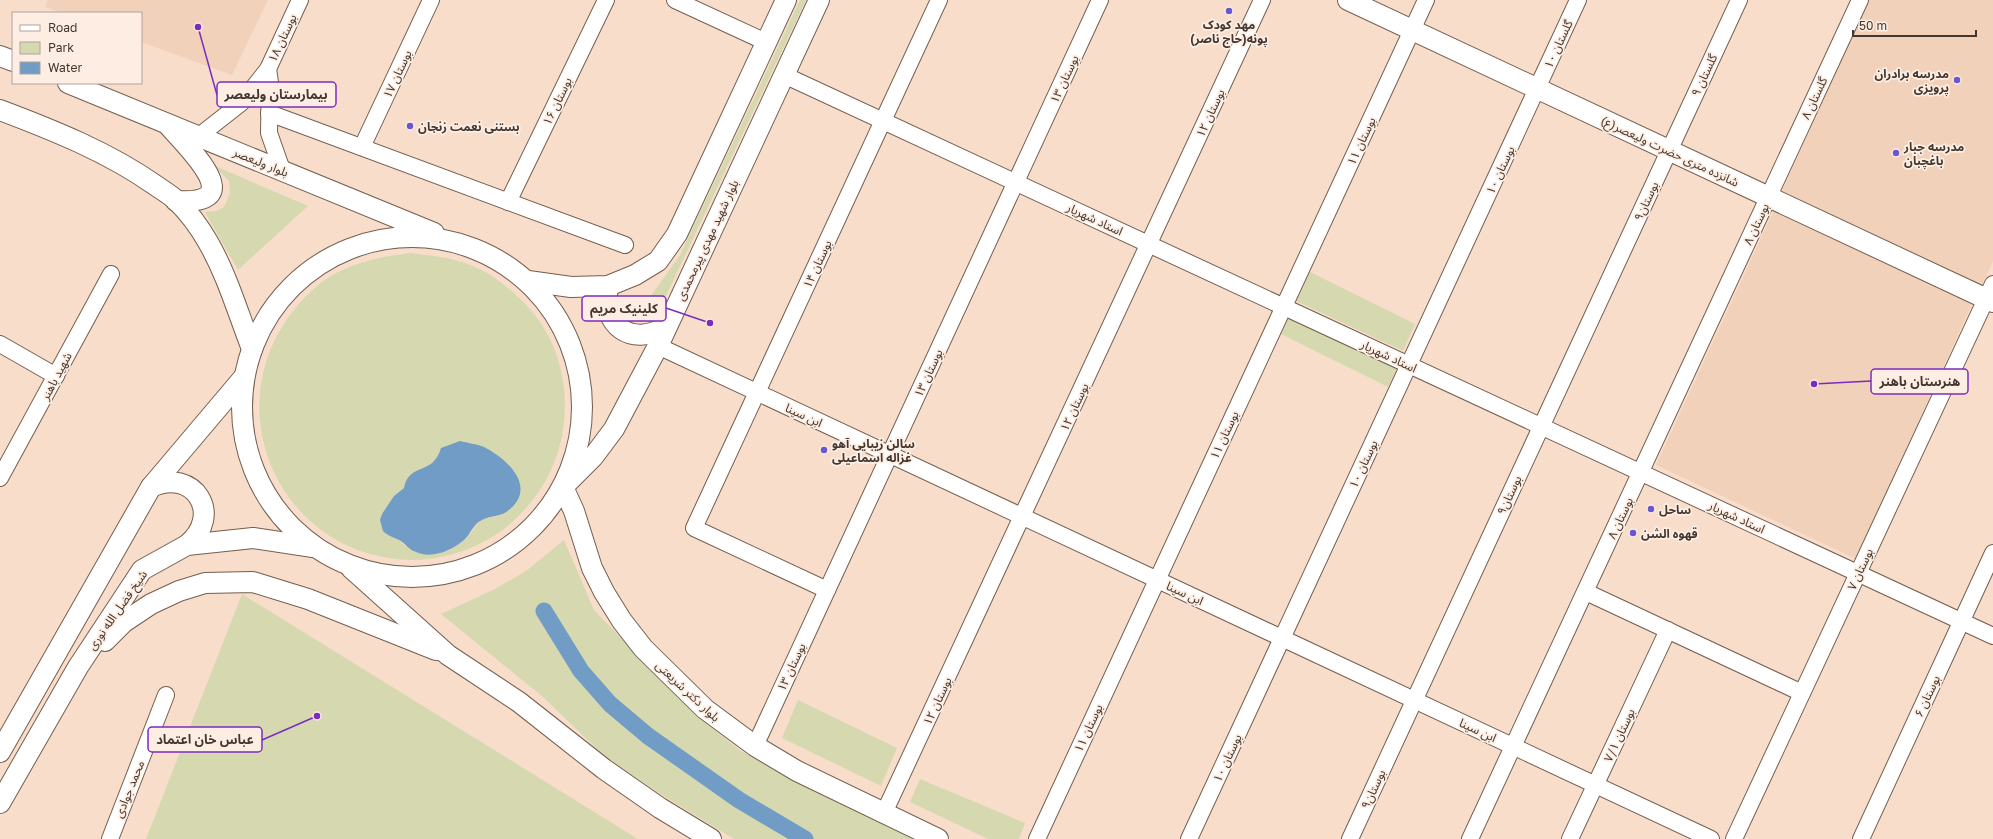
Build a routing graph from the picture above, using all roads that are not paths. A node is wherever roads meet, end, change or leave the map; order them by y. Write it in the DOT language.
graph roads {
  1 [pos="300,0"];
  2 [pos="431,0"];
  3 [pos="606,0"];
  4 [pos="675,0"];
  5 [pos="786,0"];
  6 [pos="819,0"];
  7 [pos="939,0"];
  8 [pos="1100,0"];
  9 [pos="1262,0"];
  10 [pos="1348,0"];
  11 [pos="1426,0"];
  12 [pos="1578,0"];
  13 [pos="1739,0"];
  14 [pos="1860,0"];
  15 [pos="1412,30"];
  16 [pos="766,42"];
  17 [pos="0,56"];
  18 [pos="12,61"];
  19 [pos="268,69"];
  20 [pos="784,75"];
  21 [pos="71,84"];
  22 [pos="1537,89"];
  23 [pos="0,110"];
  24 [pos="270,113"];
  25 [pos="164,121"];
  26 [pos="883,121"];
  27 [pos="199,136"];
  28 [pos="362,147"];
  29 [pos="1669,150"];
  30 [pos="282,170"];
  31 [pos="1016,183"];
  32 [pos="1768,197"];
  33 [pos="176,200"];
  34 [pos="508,202"];
  35 [pos="454,241"];
  36 [pos="1149,245"];
  37 [pos="625,246"];
  38 [pos="111,274"];
  39 [pos="528,282"];
  40 [pos="608,286"];
  41 [pos="1991,295"];
  42 [pos="1284,307"];
  43 [pos="666,327"];
  44 [pos="0,344"];
  45 [pos="658,346"];
  46 [pos="252,349"];
  47 [pos="1409,365"];
  48 [pos="56,376"];
  49 [pos="244,377"];
  50 [pos="757,393"];
  51 [pos="1541,426"];
  52 [pos="890,455"];
  53 [pos="1641,473"];
  54 [pos="0,478"];
  55 [pos="152,487"];
  56 [pos="563,487"];
  57 [pos="1023,517"];
  58 [pos="187,544"];
  59 [pos="313,546"];
  60 [pos="1993,553"];
  61 [pos="348,566"];
  62 [pos="1858,574"];
  63 [pos="1157,580"];
  64 [pos="827,590"];
  65 [pos="1586,592"];
  66 [pos="1961,622"];
  67 [pos="1668,630"];
  68 [pos="1993,636"];
  69 [pos="1282,638"];
  70 [pos="448,655"];
  71 [pos="78,667"];
  72 [pos="1802,693"];
  73 [pos="166,695"];
  74 [pos="1414,700"];
  75 [pos="755,746"];
  76 [pos="1514,746"];
  77 [pos="0,752"];
  78 [pos="1596,785"];
  79 [pos="0,803"];
  80 [pos="884,813"];
  81 [pos="110,839"];
  82 [pos="710,839"];
  83 [pos="938,839"];
  84 [pos="1036,839"];
  85 [pos="1189,839"];
  86 [pos="1350,839"];
  87 [pos="1470,839"];
  88 [pos="1570,839"];
  89 [pos="1711,839"];
  90 [pos="1734,839"];
  91 [pos="1861,839"];
  1 -- 19 [label="street, بوستان ۱۸"];
  2 -- 28 [label="street, بوستان ۱۷"];
  3 -- 34 [label="street, بوستان ۱۶"];
  4 -- 16 [label="street"];
  5 -- 16 [label="main road"];
  6 -- 20 [label="main road, بلوار شهید مهدی پیرمحمدی"];
  7 -- 26 [label="street, بوستان ۱۴"];
  8 -- 31 [label="street, بوستان ۱۳"];
  9 -- 36 [label="street, بوستان ۱۲"];
  10 -- 15 [label="main road, شانزده متری حضرت ولیعصر(ع)"];
  11 -- 15 [label="street, بوستان ۱۱"];
  12 -- 22 [label="street, گلستان ۱۰"];
  13 -- 29 [label="street, گلستان ۹"];
  14 -- 32 [label="street, گلستان ۸"];
  15 -- 22 [label="main road, شانزده متری حضرت ولیعصر(ع)"];
  15 -- 42 [label="street, بوستان ۱۱"];
  16 -- 40 [label="main road"];
  17 -- 18 [label="main road"];
  19 -- 24 [label="street, بوستان ۱۸"];
  19 -- 27 [label="street"];
  20 -- 26 [label="street, استاد شهریار"];
  20 -- 43 [label="main road, بلوار شهید مهدی پیرمحمدی"];
  21 -- 25 [label="main road, بلوار ولیعصر"];
  22 -- 29 [label="main road, شانزده متری حضرت ولیعصر(ع)"];
  22 -- 47 [label="street, بوستان ۱۰"];
  23 -- 33 [label="main road"];
  24 -- 28 [label="street"];
  24 -- 30 [label="street, بوستان ۱۸"];
  25 -- 27 [label="main road, بلوار ولیعصر"];
  25 -- 33 [label="main road"];
  26 -- 31 [label="street, استاد شهریار"];
  26 -- 50 [label="street, بوستان ۱۴"];
  27 -- 30 [label="main road, بلوار ولیعصر"];
  28 -- 34 [label="street"];
  29 -- 32 [label="main road, شانزده متری حضرت ولیعصر(ع)"];
  29 -- 51 [label="street, بوستان۹"];
  30 -- 35 [label="main road, بلوار ولیعصر"];
  31 -- 36 [label="street, استاد شهریار"];
  31 -- 52 [label="street, بوستان ۱۳"];
  32 -- 41 [label="main road, شانزده متری حضرت ولیعصر(ع)"];
  32 -- 53 [label="street, بوستان ۸"];
  33 -- 46 [label="main road"];
  34 -- 37 [label="street"];
  35 -- 39 [label="main road"];
  35 -- 46 [label="main road"];
  36 -- 42 [label="street, استاد شهریار"];
  36 -- 57 [label="street, بوستان ۱۲"];
  38 -- 48 [label="street, شهید باهنر"];
  39 -- 40 [label="main road"];
  39 -- 56 [label="main road"];
  40 -- 43 [label="main road"];
  41 -- 62 [label="street, بوستان ۷"];
  42 -- 47 [label="street, استاد شهریار"];
  42 -- 63 [label="street, بوستان ۱۱"];
  43 -- 45 [label="main road, بلوار شهید مهدی پیرمحمدی"];
  44 -- 48 [label="street"];
  45 -- 50 [label="street, ابن سینا"];
  45 -- 56 [label="main road, بلوار شهید مهدی پیرمحمدی"];
  46 -- 49 [label="main road"];
  47 -- 51 [label="street, استاد شهریار"];
  47 -- 69 [label="street, بوستان ۱۰"];
  48 -- 54 [label="street, شهید باهنر"];
  49 -- 55 [label="main road"];
  49 -- 59 [label="main road"];
  50 -- 52 [label="street, ابن سینا"];
  50 -- 64 [label="street, بوستان ۱۴"];
  51 -- 53 [label="street, استاد شهریار"];
  51 -- 74 [label="street, بوستان۹"];
  52 -- 57 [label="street, ابن سینا"];
  52 -- 64 [label="street, بوستان ۱۳"];
  53 -- 62 [label="street, استاد شهریار"];
  53 -- 65 [label="street, بوستان ۸"];
  55 -- 58 [label="main road"];
  55 -- 77 [label="main road"];
  56 -- 61 [label="main road"];
  56 -- 75 [label="main road, بلوار دکتر شریعتی"];
  57 -- 63 [label="street, ابن سینا"];
  57 -- 80 [label="street, بوستان ۱۲"];
  58 -- 59 [label="main road, شیخ فضل الله نوری"];
  58 -- 71 [label="main road, شیخ فضل الله نوری"];
  59 -- 61 [label="main road"];
  60 -- 66 [label="street, بوستان ۶"];
  61 -- 70 [label="main road"];
  62 -- 66 [label="street, استاد شهریار"];
  62 -- 72 [label="street, بوستان ۷"];
  63 -- 69 [label="street, ابن سینا"];
  63 -- 84 [label="street, بوستان ۱۱"];
  64 -- 75 [label="street, بوستان ۱۳"];
  65 -- 67 [label="street"];
  65 -- 76 [label="street, بوستان ۸"];
  66 -- 68 [label="street, استاد شهریار"];
  66 -- 91 [label="street, بوستان ۶"];
  67 -- 72 [label="street"];
  67 -- 78 [label="street, بوستان ۷/۱"];
  69 -- 74 [label="street, ابن سینا"];
  69 -- 85 [label="street, بوستان ۱۰"];
  70 -- 71 [label="main road"];
  70 -- 82 [label="main road"];
  71 -- 79 [label="main road, شیخ فضل الله نوری"];
  72 -- 90 [label="street, بوستان ۷"];
  73 -- 81 [label="street, محمد جوادی"];
  74 -- 76 [label="street, ابن سینا"];
  74 -- 86 [label="street, بوستان۹"];
  75 -- 80 [label="main road, بلوار دکتر شریعتی"];
  76 -- 78 [label="street, ابن سینا"];
  76 -- 87 [label="street, بوستان ۸"];
  78 -- 88 [label="street, بوستان ۷/۱"];
  78 -- 89 [label="street, ابن سینا"];
  80 -- 83 [label="main road, بلوار دکتر شریعتی"];
}
